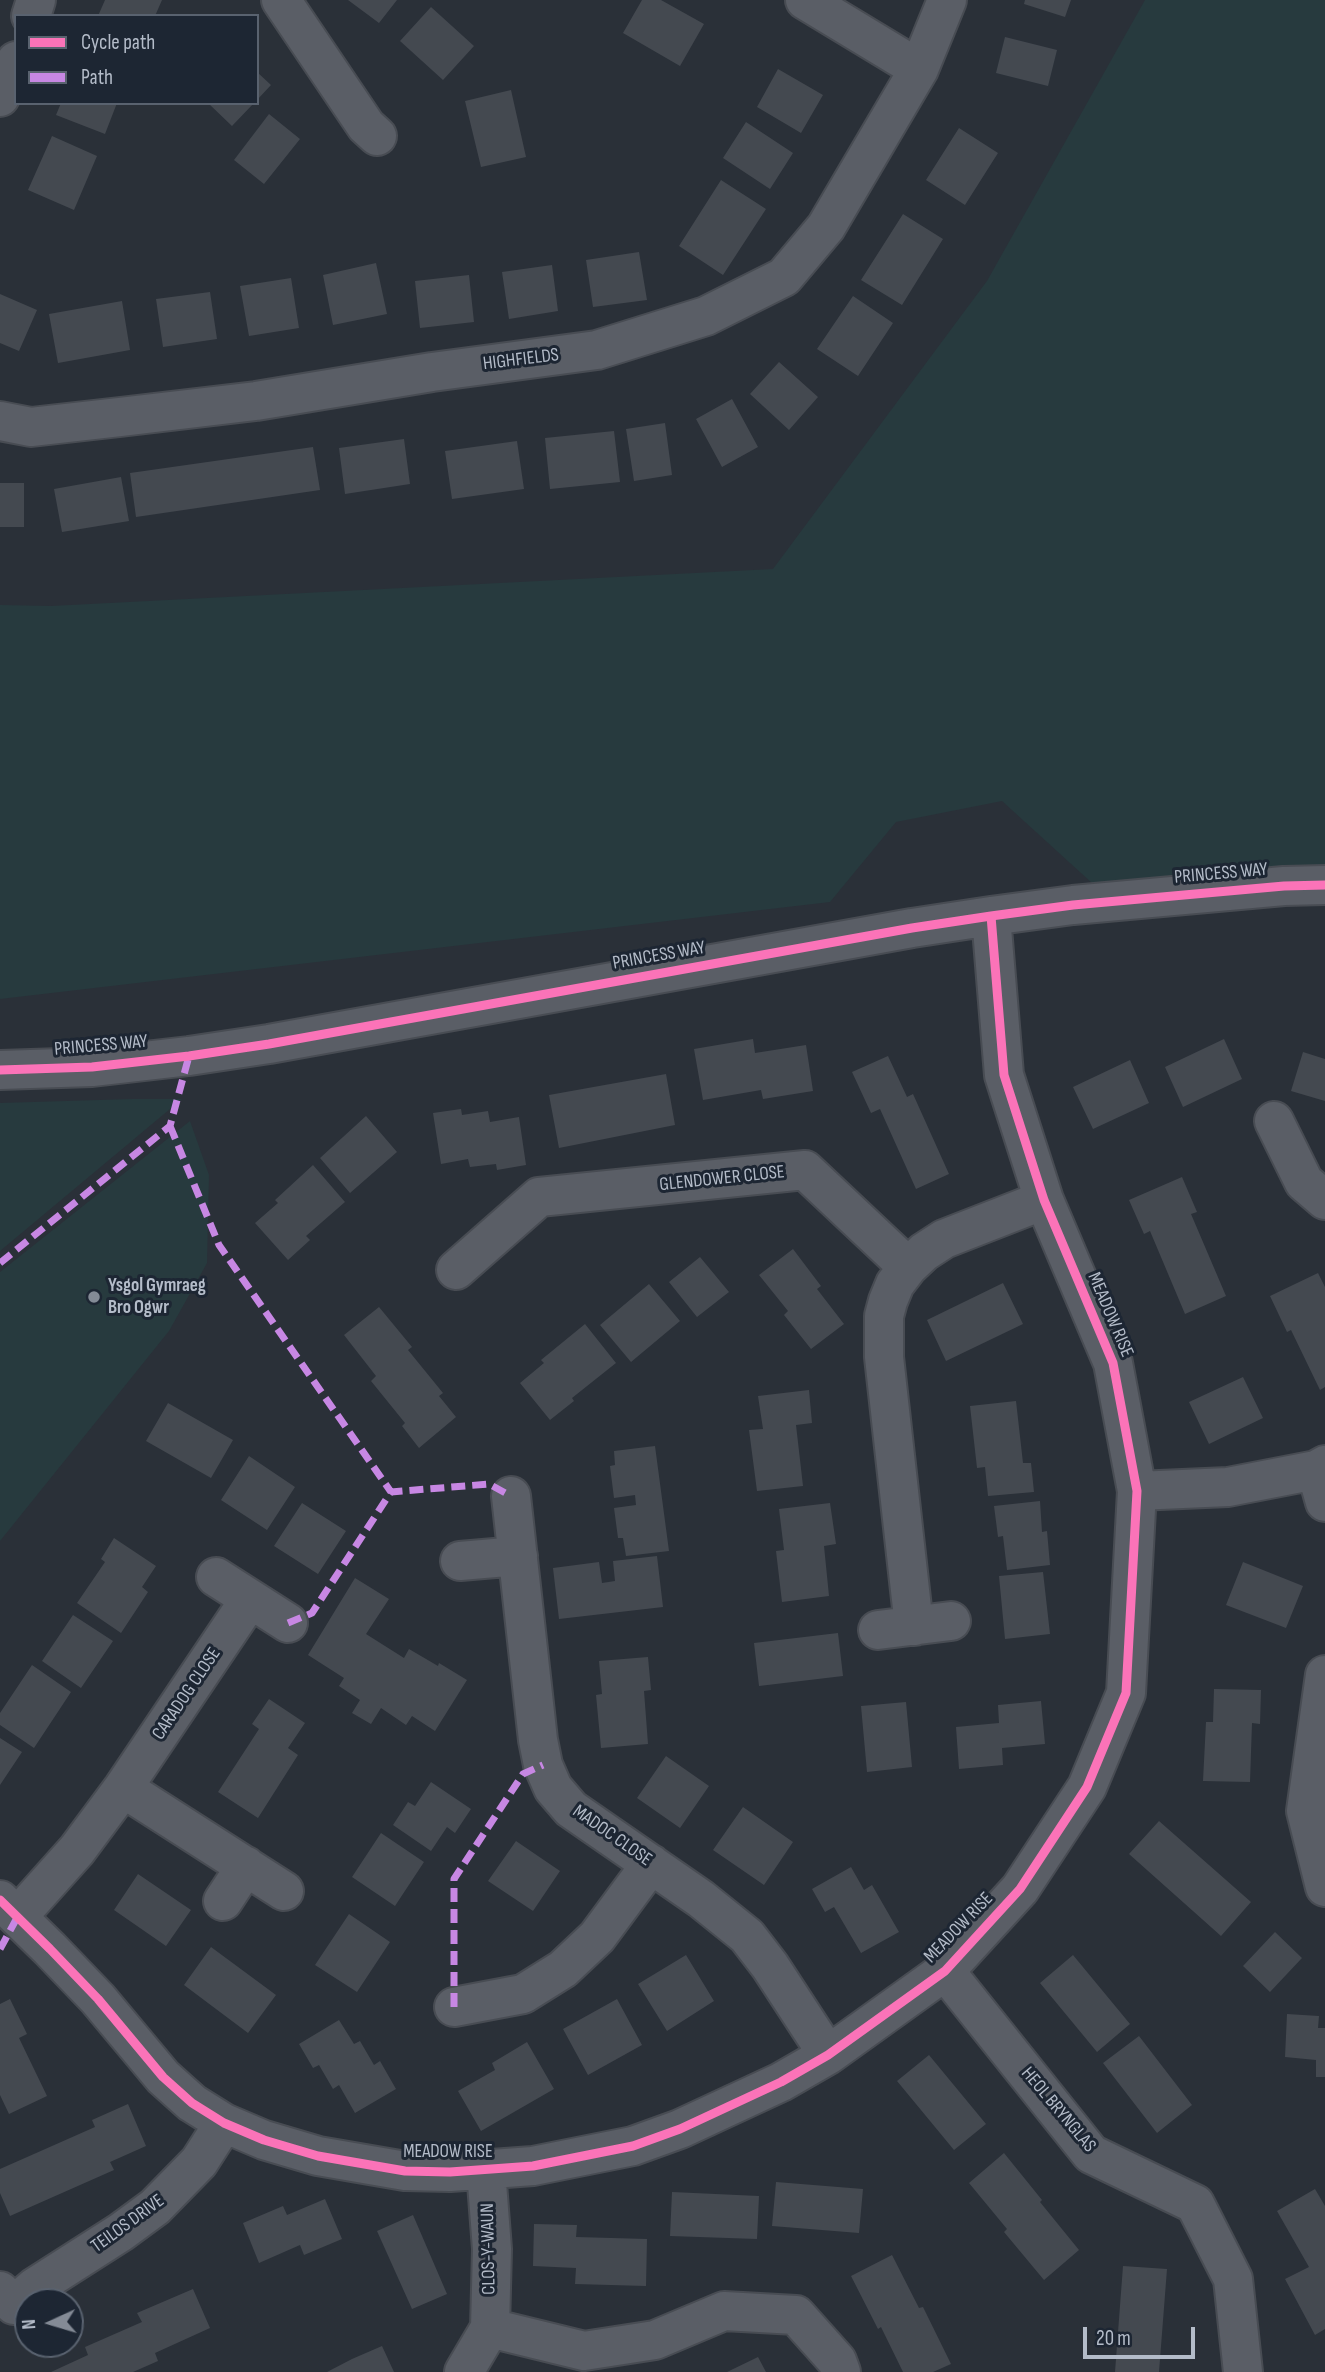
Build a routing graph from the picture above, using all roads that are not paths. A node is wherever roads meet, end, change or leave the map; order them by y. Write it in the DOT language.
graph roads {
  1 [pos="281,0"];
  2 [pos="805,0"];
  3 [pos="947,0"];
  4 [pos="14,66"];
  5 [pos="919,69"];
  6 [pos="0,97"];
  7 [pos="377,136"];
  8 [pos="0,421"];
  9 [pos="1325,885"];
  10 [pos="991,916"];
  11 [pos="0,1070"];
  12 [pos="1274,1121"];
  13 [pos="1044,1200"];
  14 [pos="1325,1200"];
  15 [pos="908,1267"];
  16 [pos="456,1270"];
  17 [pos="1322,1479"];
  18 [pos="1137,1491"];
  19 [pos="512,1496"];
  20 [pos="518,1556"];
  21 [pos="460,1561"];
  22 [pos="216,1577"];
  23 [pos="250,1599"];
  24 [pos="951,1621"];
  25 [pos="288,1623"];
  26 [pos="1325,1675"];
  27 [pos="123,1788"];
  28 [pos="651,1864"];
  29 [pos="246,1866"];
  30 [pos="1325,1887"];
  31 [pos="284,1891"];
  32 [pos="223,1901"];
  33 [pos="9,1908"];
  34 [pos="945,1971"];
  35 [pos="454,2007"];
  36 [pos="828,2055"];
  37 [pos="224,2123"];
  38 [pos="486,2170"];
  39 [pos="5,2307"];
  40 [pos="490,2328"];
  41 [pos="464,2372"];
  42 [pos="841,2372"];
  43 [pos="1243,2372"];
  1 -- 7 [label="street"];
  2 -- 5 [label="street"];
  3 -- 5 [label="street, HIGHFIELDS"];
  4 -- 6 [label="street"];
  5 -- 8 [label="street, HIGHFIELDS"];
  9 -- 10 [label="street, PRINCESS WAY"];
  10 -- 11 [label="street, PRINCESS WAY"];
  10 -- 13 [label="street, MEADOW RISE"];
  12 -- 14 [label="street"];
  13 -- 15 [label="street"];
  13 -- 18 [label="street, MEADOW RISE"];
  15 -- 16 [label="street, GLENDOWER CLOSE"];
  15 -- 24 [label="street"];
  17 -- 18 [label="street"];
  18 -- 34 [label="street, MEADOW RISE"];
  19 -- 20 [label="street, MADOC CLOSE"];
  20 -- 21 [label="street"];
  20 -- 28 [label="street, MADOC CLOSE"];
  22 -- 23 [label="street"];
  23 -- 25 [label="street"];
  23 -- 27 [label="street, CARADOG CLOSE"];
  26 -- 30 [label="street"];
  27 -- 29 [label="street"];
  27 -- 33 [label="street, CARADOG CLOSE"];
  28 -- 35 [label="street"];
  28 -- 36 [label="street, MADOC CLOSE"];
  29 -- 31 [label="street"];
  29 -- 32 [label="street"];
  33 -- 37 [label="street, MEADOW RISE"];
  34 -- 36 [label="street, MEADOW RISE"];
  34 -- 43 [label="street, HEOL BRYNGLAS"];
  36 -- 38 [label="street, MEADOW RISE"];
  37 -- 38 [label="street, MEADOW RISE"];
  37 -- 39 [label="street, TEILOS DRIVE"];
  38 -- 40 [label="street, CLOS-Y-WAUN"];
  40 -- 41 [label="street, CLOS-Y-WAUN"];
  40 -- 42 [label="street"];
}
